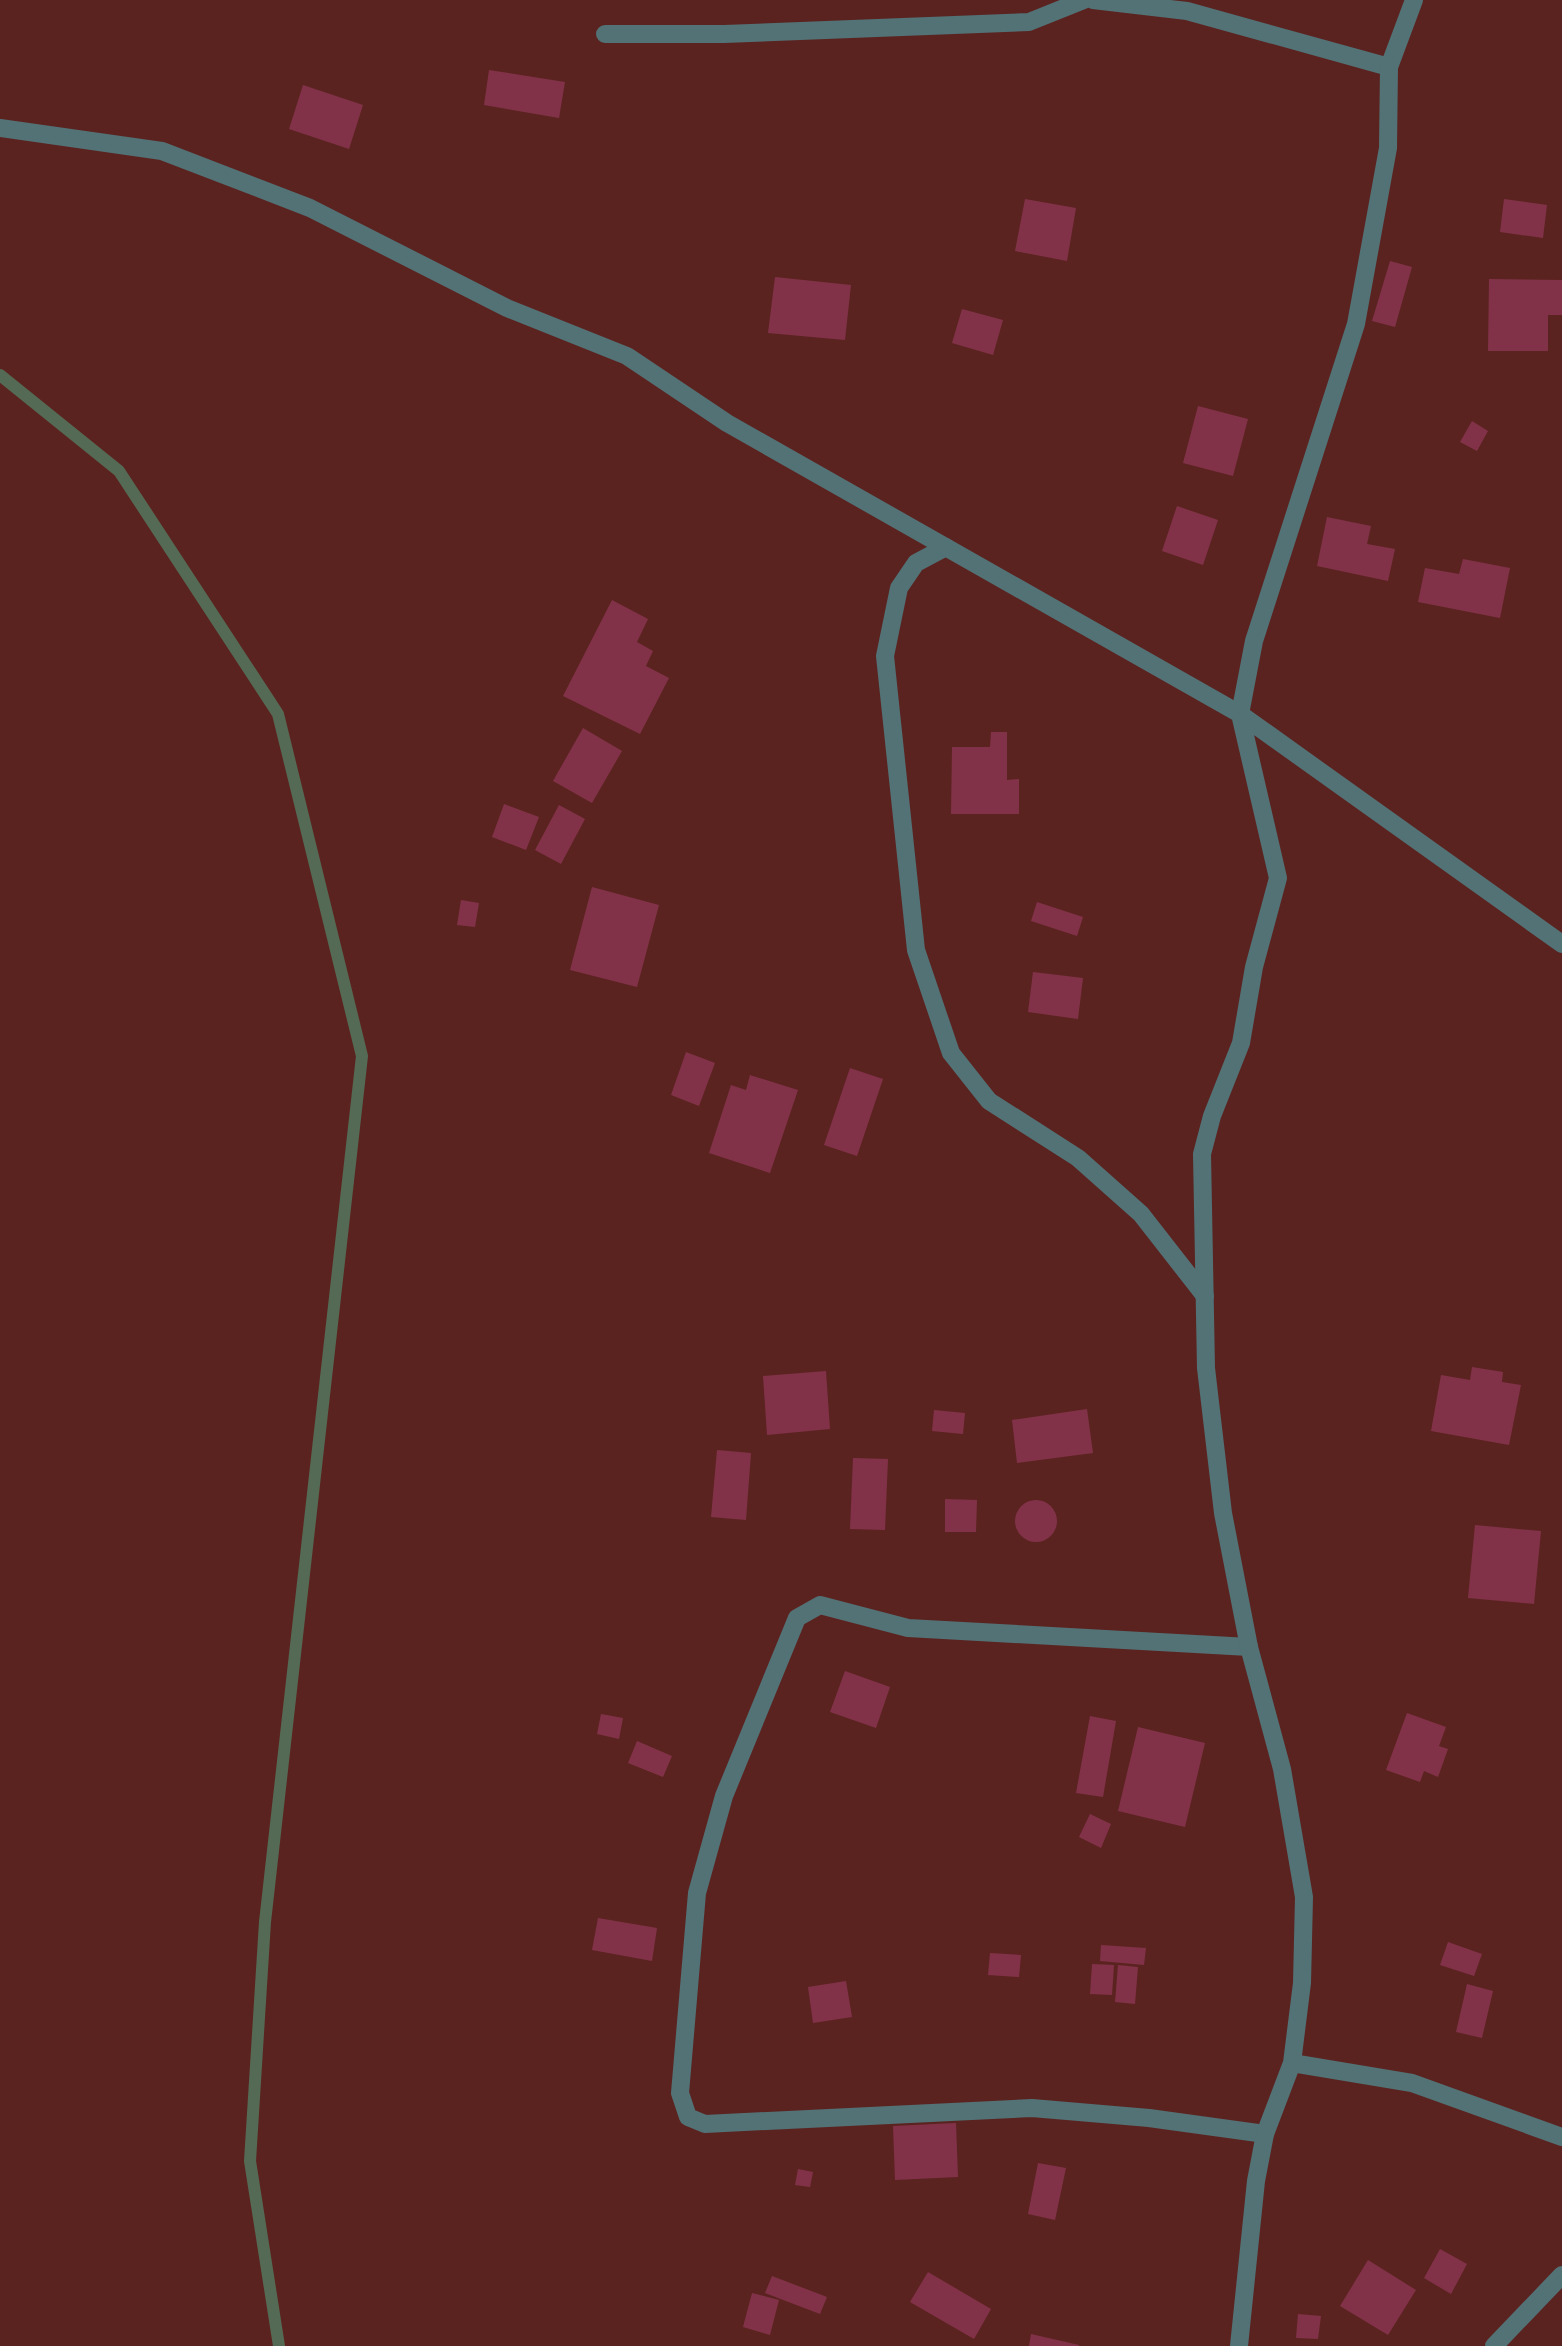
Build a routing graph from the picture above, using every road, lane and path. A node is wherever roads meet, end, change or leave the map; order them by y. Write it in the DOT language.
graph roads {
  1 [pos="1084,0"];
  2 [pos="1093,0"];
  3 [pos="1414,0"];
  4 [pos="605,34"];
  5 [pos="1389,67"];
  6 [pos="0,128"];
  7 [pos="946,547"];
  8 [pos="1240,714"];
  9 [pos="1562,944"];
  10 [pos="1205,1296"];
  11 [pos="1249,1647"];
  12 [pos="1292,2063"];
  13 [pos="1265,2134"];
  14 [pos="1562,2137"];
  15 [pos="1562,2275"];
  16 [pos="1239,2346"];
  17 [pos="1494,2346"];
  1 -- 4 [label="street"];
  2 -- 5 [label="street"];
  3 -- 5 [label="street"];
  5 -- 8 [label="street"];
  6 -- 7 [label="street"];
  7 -- 8 [label="street"];
  7 -- 10 [label="street"];
  8 -- 9 [label="street"];
  8 -- 10 [label="street"];
  10 -- 11 [label="street"];
  11 -- 12 [label="street"];
  11 -- 13 [label="street"];
  12 -- 13 [label="street"];
  12 -- 14 [label="street"];
  13 -- 16 [label="street"];
  15 -- 17 [label="street"];
}
